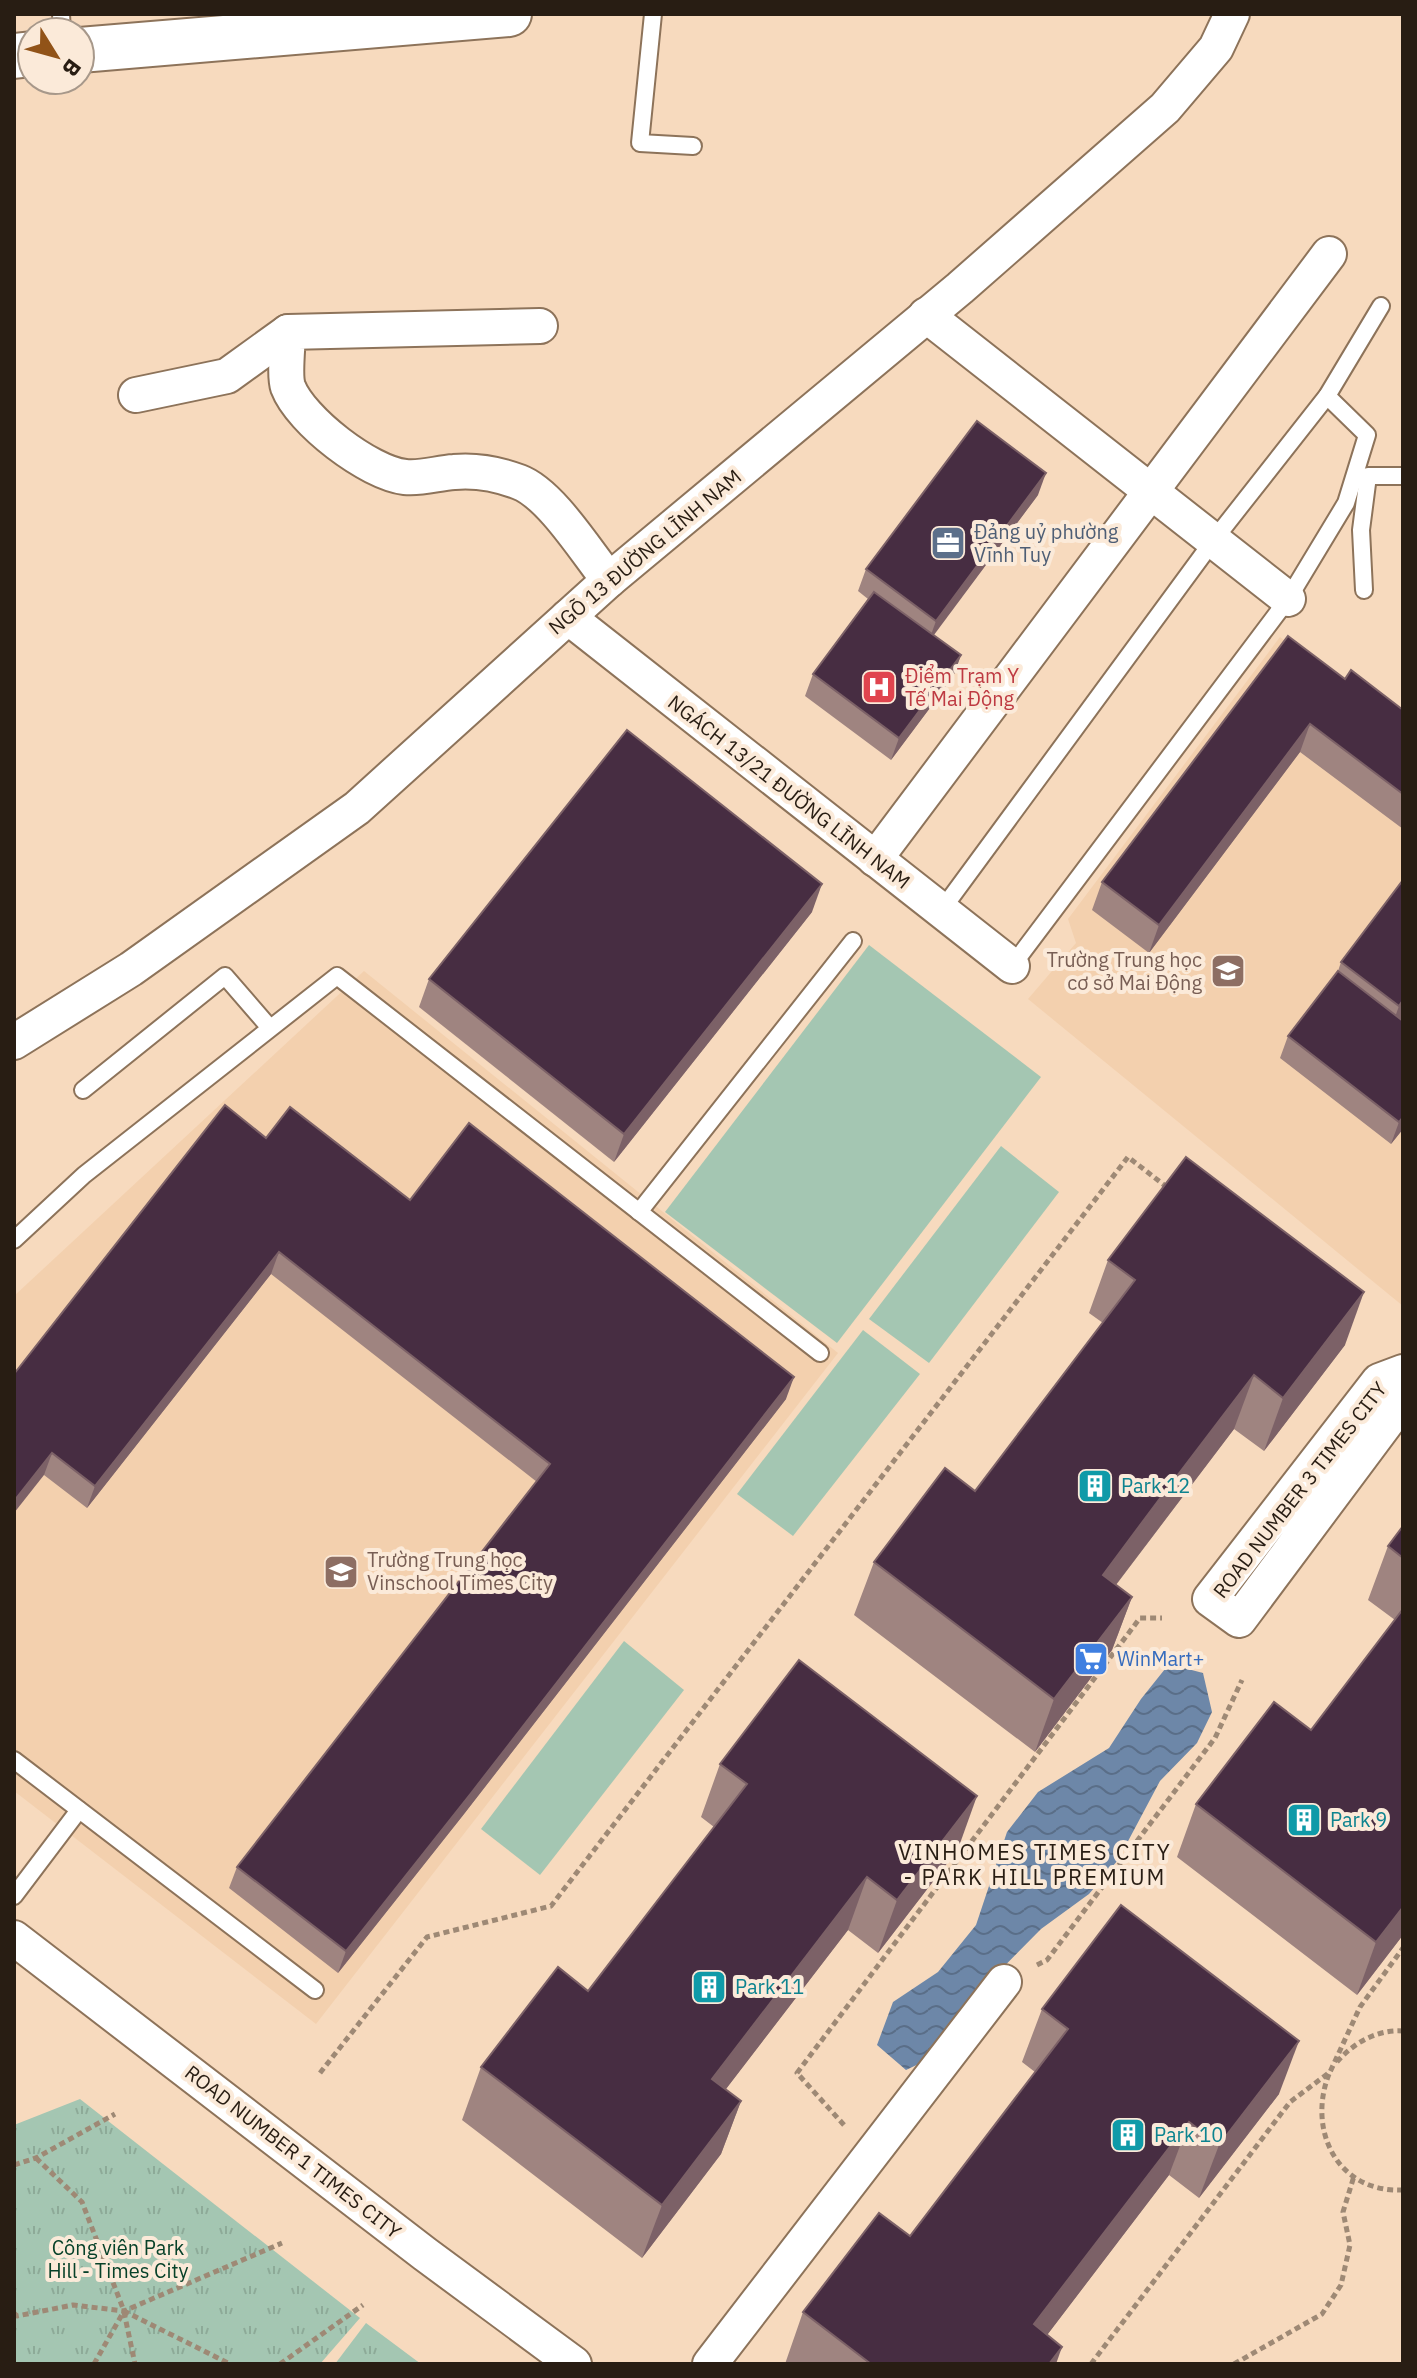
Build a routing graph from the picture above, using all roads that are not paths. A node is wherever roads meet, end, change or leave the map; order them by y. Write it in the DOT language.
graph roads {
  1 [pos="509,14"];
  2 [pos="653,14"];
  3 [pos="1232,14"];
  4 [pos="378,19"];
  5 [pos="296,23"];
  6 [pos="96,47"];
  7 [pos="693,146"];
  8 [pos="1329,254"];
  9 [pos="1381,306"];
  10 [pos="926,315"];
  11 [pos="540,326"];
  12 [pos="288,332"];
  13 [pos="136,395"];
  14 [pos="1327,396"];
  15 [pos="1403,476"];
  16 [pos="1150,489"];
  17 [pos="1213,541"];
  18 [pos="609,580"];
  19 [pos="1364,590"];
  20 [pos="1288,599"];
  21 [pos="568,617"];
  22 [pos="875,859"];
  23 [pos="941,911"];
  24 [pos="853,941"];
  25 [pos="1012,966"];
  26 [pos="19,1027"];
  27 [pos="270,1028"];
  28 [pos="83,1090"];
  29 [pos="639,1212"];
  30 [pos="14,1240"];
  31 [pos="820,1353"];
  32 [pos="1403,1372"];
  33 [pos="1403,1400"];
  34 [pos="14,1760"];
  35 [pos="79,1810"];
  36 [pos="14,1896"];
  37 [pos="14,1938"];
  38 [pos="1004,1982"];
  39 [pos="315,1990"];
  40 [pos="574,2364"];
  41 [pos="710,2364"];
  1 -- 4 [label="main road"];
  2 -- 7 [label="lane"];
  3 -- 10 [label="street, NGÕ 13 ĐƯỜNG LĨNH NAM"];
  4 -- 5 [label="main road"];
  5 -- 6 [label="main road"];
  8 -- 16 [label="street"];
  9 -- 14 [label="lane"];
  10 -- 16 [label="street"];
  10 -- 18 [label="street, NGÕ 13 ĐƯỜNG LĨNH NAM"];
  11 -- 12 [label="street"];
  12 -- 13 [label="street"];
  12 -- 18 [label="street"];
  14 -- 17 [label="lane"];
  14 -- 20 [label="lane"];
  15 -- 19 [label="lane"];
  16 -- 17 [label="street"];
  16 -- 22 [label="street"];
  17 -- 20 [label="street"];
  17 -- 23 [label="lane"];
  18 -- 21 [label="street, NGÕ 13 ĐƯỜNG LĨNH NAM"];
  20 -- 25 [label="lane"];
  21 -- 22 [label="street, NGÁCH 13/21 ĐƯỜNG LĨNH NAM"];
  21 -- 26 [label="street, NGÕ 13 ĐƯỜNG LĨNH NAM"];
  22 -- 23 [label="street, NGÁCH 13/21 ĐƯỜNG LĨNH NAM"];
  23 -- 25 [label="street, NGÁCH 13/21 ĐƯỜNG LĨNH NAM"];
  24 -- 29 [label="lane"];
  27 -- 28 [label="lane"];
  27 -- 29 [label="lane"];
  27 -- 30 [label="lane"];
  29 -- 31 [label="lane"];
  32 -- 33 [label="street, ROAD NUMBER 3 TIMES CITY"];
  34 -- 35 [label="lane"];
  35 -- 36 [label="lane"];
  35 -- 39 [label="lane"];
  37 -- 40 [label="street, ROAD NUMBER 1 TIMES CITY"];
  38 -- 41 [label="street"];
}
